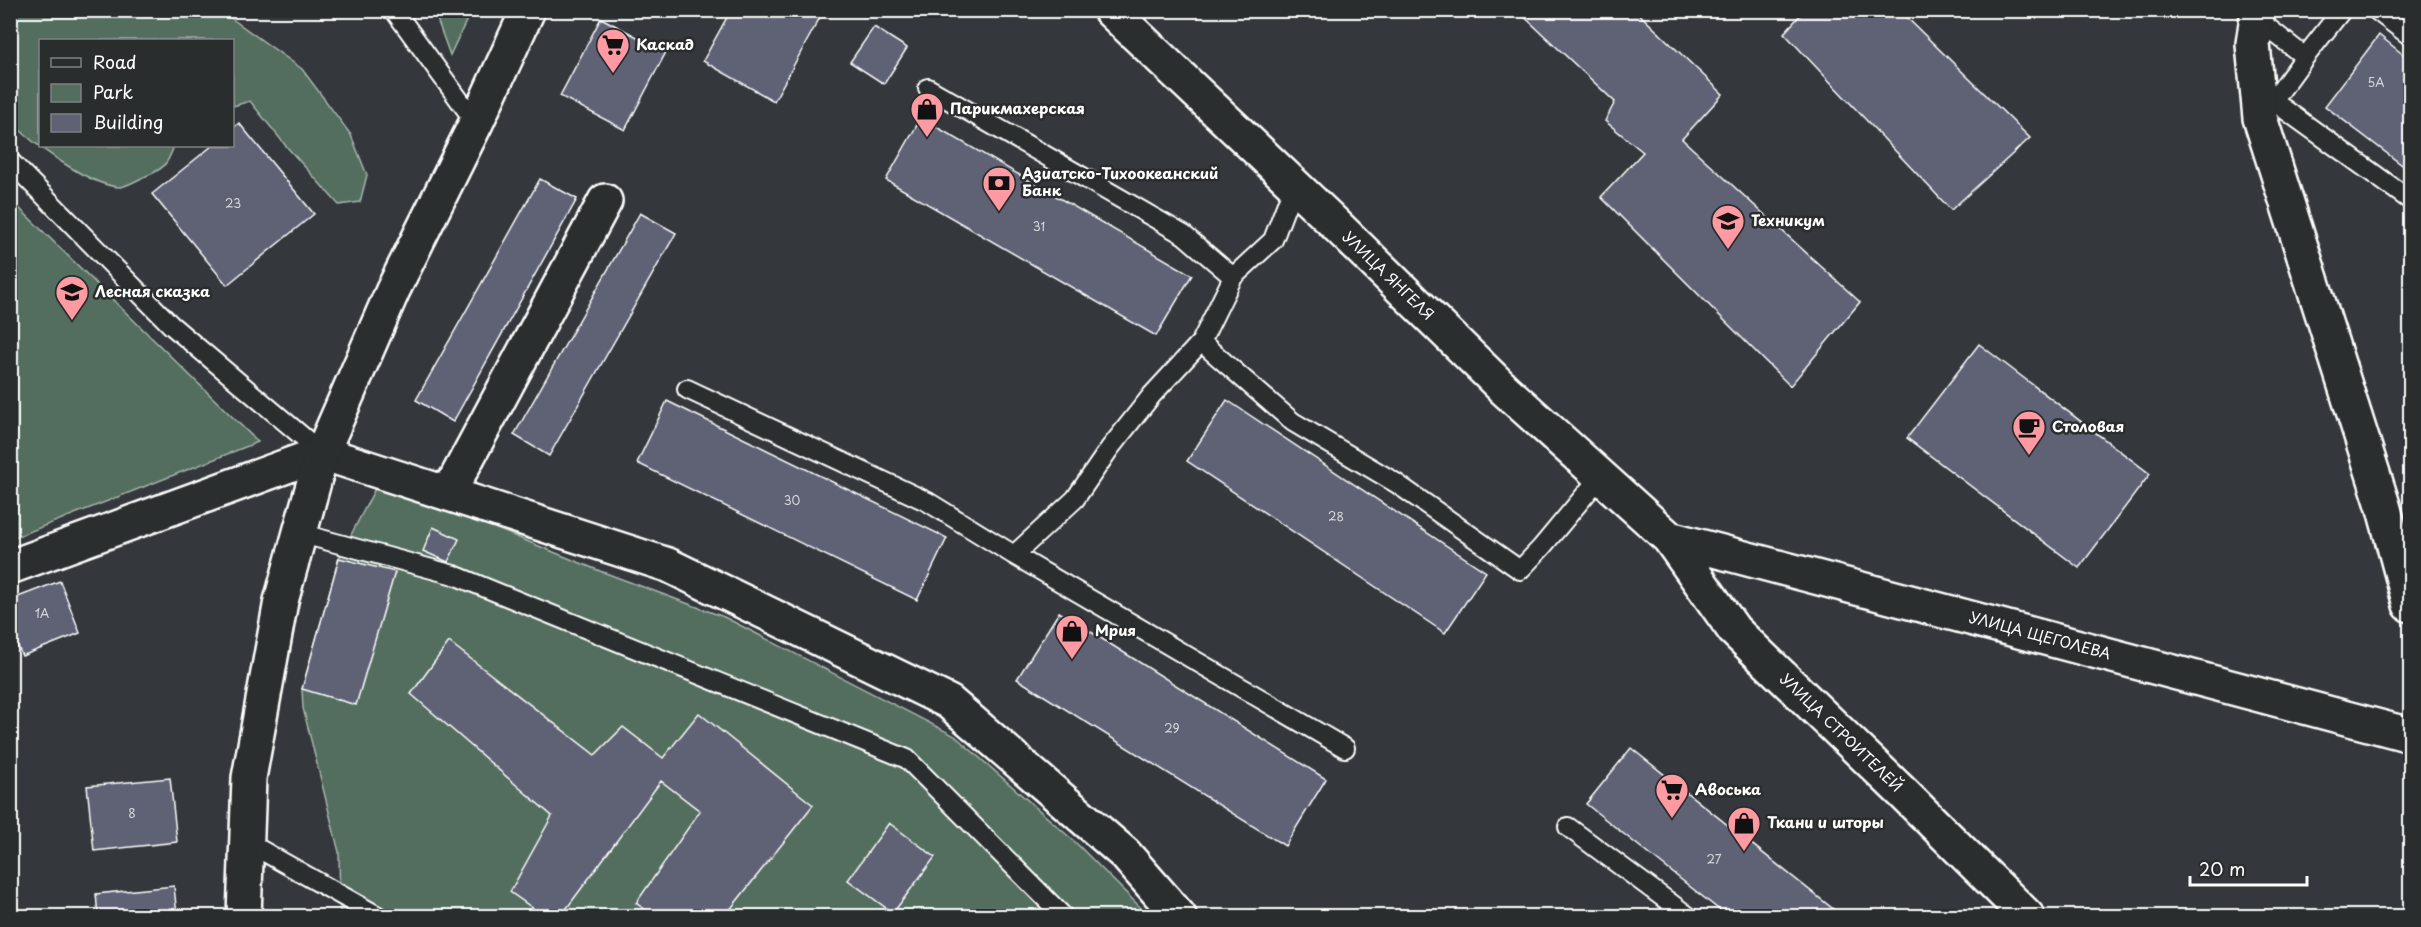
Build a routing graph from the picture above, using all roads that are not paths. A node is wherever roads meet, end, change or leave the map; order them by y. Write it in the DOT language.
graph roads {
  1 [pos="394,10"];
  2 [pos="528,10"];
  3 [pos="1110,10"];
  4 [pos="2342,10"];
  5 [pos="2376,10"];
  6 [pos="2258,15"];
  7 [pos="2410,36"];
  8 [pos="2305,57"];
  9 [pos="928,88"];
  10 [pos="476,123"];
  11 [pos="10,161"];
  12 [pos="1294,185"];
  13 [pos="2410,200"];
  14 [pos="605,201"];
  15 [pos="1233,277"];
  16 [pos="1201,342"];
  17 [pos="687,389"];
  18 [pos="322,453"];
  19 [pos="1600,477"];
  20 [pos="448,494"];
  21 [pos="300,533"];
  22 [pos="1669,538"];
  23 [pos="1014,555"];
  24 [pos="10,567"];
  25 [pos="2410,606"];
  26 [pos="2410,735"];
  27 [pos="1346,748"];
  28 [pos="1568,827"];
  29 [pos="247,842"];
  30 [pos="2009,905"];
  31 [pos="244,916"];
  32 [pos="378,916"];
  33 [pos="1063,916"];
  34 [pos="1179,916"];
  35 [pos="1688,916"];
  1 -- 10 [label="lane"];
  2 -- 10 [label="street"];
  3 -- 12 [label="street, УЛИЦА ЯНГЕЛЯ"];
  4 -- 8 [label="lane"];
  5 -- 7 [label="lane"];
  6 -- 8 [label="lane"];
  6 -- 25 [label="street"];
  8 -- 13 [label="lane"];
  9 -- 15 [label="lane"];
  10 -- 18 [label="street"];
  11 -- 18 [label="lane"];
  12 -- 15 [label="lane"];
  12 -- 19 [label="street, УЛИЦА ЯНГЕЛЯ"];
  14 -- 20 [label="street"];
  15 -- 16 [label="lane"];
  16 -- 19 [label="lane"];
  16 -- 23 [label="lane"];
  17 -- 23 [label="lane"];
  18 -- 20 [label="street"];
  18 -- 21 [label="street"];
  18 -- 24 [label="street"];
  19 -- 22 [label="street, УЛИЦА ЯНГЕЛЯ"];
  20 -- 34 [label="street"];
  21 -- 29 [label="street"];
  21 -- 33 [label="lane"];
  22 -- 26 [label="street, УЛИЦА ЩЕГОЛЕВА"];
  22 -- 30 [label="street, УЛИЦА СТРОИТЕЛЕЙ"];
  23 -- 27 [label="lane"];
  28 -- 35 [label="lane"];
  29 -- 31 [label="street"];
  29 -- 32 [label="lane"];
}
